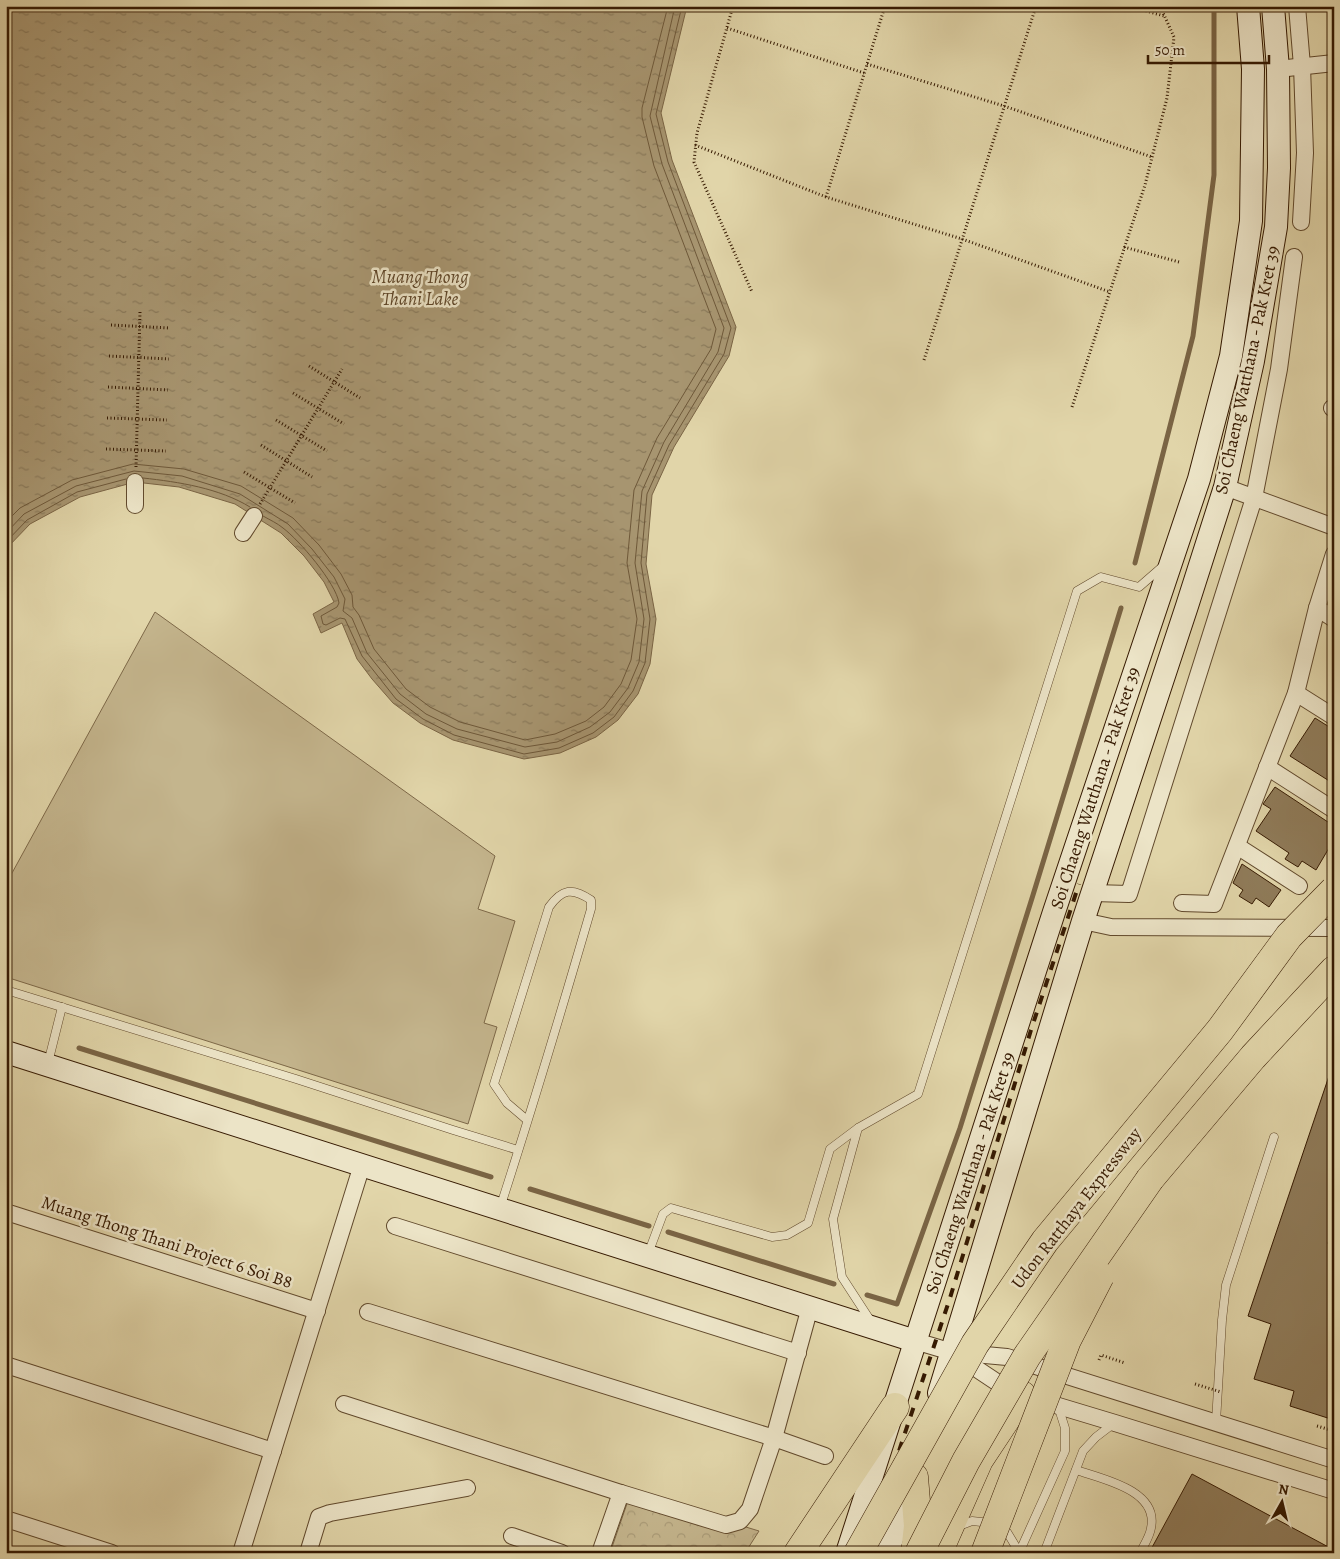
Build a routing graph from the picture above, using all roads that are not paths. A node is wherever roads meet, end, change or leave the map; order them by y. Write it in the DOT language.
graph roads {
  1 [pos="1248,6"];
  2 [pos="1273,6"];
  3 [pos="1297,6"];
  4 [pos="1334,63"];
  5 [pos="1302,66"];
  6 [pos="1278,68"];
  7 [pos="1301,222"];
  8 [pos="1294,257"];
  9 [pos="135,482"];
  10 [pos="1225,487"];
  11 [pos="1254,498"];
  12 [pos="135,505"];
  13 [pos="254,516"];
  14 [pos="1334,526"];
  15 [pos="243,533"];
  16 [pos="1334,554"];
  17 [pos="1172,559"];
  18 [pos="1317,608"];
  19 [pos="1334,619"];
  20 [pos="1296,693"];
  21 [pos="1334,717"];
  22 [pos="1267,767"];
  23 [pos="1334,810"];
  24 [pos="1237,846"];
  25 [pos="1298,886"];
  26 [pos="1334,890"];
  27 [pos="1092,893"];
  28 [pos="1182,903"];
  29 [pos="1083,921"];
  30 [pos="1334,928"];
  31 [pos="1334,970"];
  32 [pos="6,990"];
  33 [pos="62,1007"];
  34 [pos="6,1052"];
  35 [pos="47,1065"];
  36 [pos="527,1120"];
  37 [pos="858,1128"];
  38 [pos="1274,1137"];
  39 [pos="518,1150"];
  40 [pos="362,1165"];
  41 [pos="1150,1179"];
  42 [pos="500,1209"];
  43 [pos="6,1212"];
  44 [pos="395,1226"];
  45 [pos="648,1256"];
  46 [pos="810,1308"];
  47 [pos="317,1311"];
  48 [pos="368,1312"];
  49 [pos="875,1328"];
  50 [pos="916,1341"];
  51 [pos="952,1352"];
  52 [pos="798,1353"];
  53 [pos="6,1365"];
  54 [pos="1022,1395"];
  55 [pos="344,1404"];
  56 [pos="1058,1406"];
  57 [pos="895,1407"];
  58 [pos="1115,1422"];
  59 [pos="1216,1422"];
  60 [pos="774,1438"];
  61 [pos="273,1450"];
  62 [pos="825,1456"];
  63 [pos="1334,1460"];
  64 [pos="1076,1470"];
  65 [pos="914,1477"];
  66 [pos="467,1488"];
  67 [pos="1334,1491"];
  68 [pos="621,1493"];
  69 [pos="6,1520"];
  70 [pos="512,1536"];
  71 [pos="940,1546"];
  72 [pos="1019,1552"];
  73 [pos="112,1553"];
  74 [pos="241,1553"];
  75 [pos="308,1553"];
  76 [pos="562,1553"];
  77 [pos="600,1553"];
  78 [pos="798,1553"];
  79 [pos="847,1553"];
  80 [pos="858,1553"];
  81 [pos="887,1553"];
  82 [pos="917,1553"];
  83 [pos="985,1553"];
  84 [pos="1044,1553"];
  85 [pos="1140,1553"];
  1 -- 17 [label="main road, Soi Chaeng Watthana - Pak Kret 39"];
  2 -- 6 [label="main road, Soi Chaeng Watthana - Pak Kret 39"];
  3 -- 5 [label="street"];
  4 -- 5 [label="street"];
  5 -- 6 [label="street"];
  5 -- 7 [label="street"];
  6 -- 10 [label="main road, Soi Chaeng Watthana - Pak Kret 39"];
  8 -- 11 [label="street"];
  9 -- 12 [label="street"];
  10 -- 11 [label="street"];
  10 -- 27 [label="main road, Soi Chaeng Watthana - Pak Kret 39"];
  11 -- 14 [label="street"];
  11 -- 27 [label="street"];
  13 -- 15 [label="street"];
  16 -- 18 [label="street"];
  17 -- 37 [label="lane"];
  17 -- 50 [label="main road, Soi Chaeng Watthana - Pak Kret 39"];
  18 -- 19 [label="street"];
  18 -- 20 [label="street"];
  20 -- 21 [label="street"];
  20 -- 22 [label="street"];
  22 -- 23 [label="street"];
  22 -- 24 [label="street"];
  24 -- 25 [label="street"];
  24 -- 28 [label="street"];
  26 -- 80 [label="highway, Udon Ratthaya Expressway, bridge"];
  27 -- 29 [label="main road, Soi Chaeng Watthana - Pak Kret 39"];
  29 -- 30 [label="street"];
  29 -- 51 [label="main road, Soi Chaeng Watthana - Pak Kret 39"];
  31 -- 41 [label="highway"];
  32 -- 33 [label="lane"];
  33 -- 35 [label="lane"];
  33 -- 39 [label="lane"];
  34 -- 35 [label="main road"];
  35 -- 40 [label="main road"];
  36 -- 36 [label="lane"];
  36 -- 39 [label="lane"];
  37 -- 45 [label="lane"];
  37 -- 49 [label="lane"];
  38 -- 59 [label="lane"];
  39 -- 42 [label="lane"];
  40 -- 42 [label="main road"];
  40 -- 47 [label="street"];
  41 -- 82 [label="highway, bridge"];
  41 -- 83 [label="highway, bridge"];
  42 -- 45 [label="main road"];
  43 -- 47 [label="street, Muang Thong Thani Project 6 Soi B8"];
  44 -- 52 [label="street"];
  45 -- 46 [label="main road"];
  46 -- 49 [label="main road"];
  46 -- 52 [label="street"];
  47 -- 61 [label="street"];
  48 -- 60 [label="street"];
  49 -- 50 [label="main road"];
  50 -- 51 [label="street"];
  50 -- 57 [label="main road, Soi Chaeng Watthana - Pak Kret 39"];
  51 -- 54 [label="street"];
  51 -- 59 [label="street"];
  51 -- 65 [label="main road, Soi Chaeng Watthana - Pak Kret 39"];
  52 -- 60 [label="street"];
  53 -- 61 [label="street"];
  54 -- 56 [label="street"];
  54 -- 71 [label="highway"];
  55 -- 68 [label="street"];
  56 -- 58 [label="street"];
  56 -- 72 [label="lane"];
  57 -- 78 [label="highway"];
  57 -- 79 [label="main road, Soi Chaeng Watthana - Pak Kret 39"];
  58 -- 64 [label="lane"];
  58 -- 67 [label="street"];
  59 -- 63 [label="street"];
  60 -- 62 [label="street"];
  60 -- 68 [label="street"];
  61 -- 74 [label="street"];
  64 -- 84 [label="lane"];
  64 -- 85 [label="lane"];
  65 -- 81 [label="main road, Soi Chaeng Watthana - Pak Kret 39"];
  65 -- 82 [label="highway"];
  66 -- 75 [label="street"];
  68 -- 77 [label="street"];
  69 -- 73 [label="street"];
  70 -- 76 [label="street"];
  71 -- 72 [label="lane"];
}
